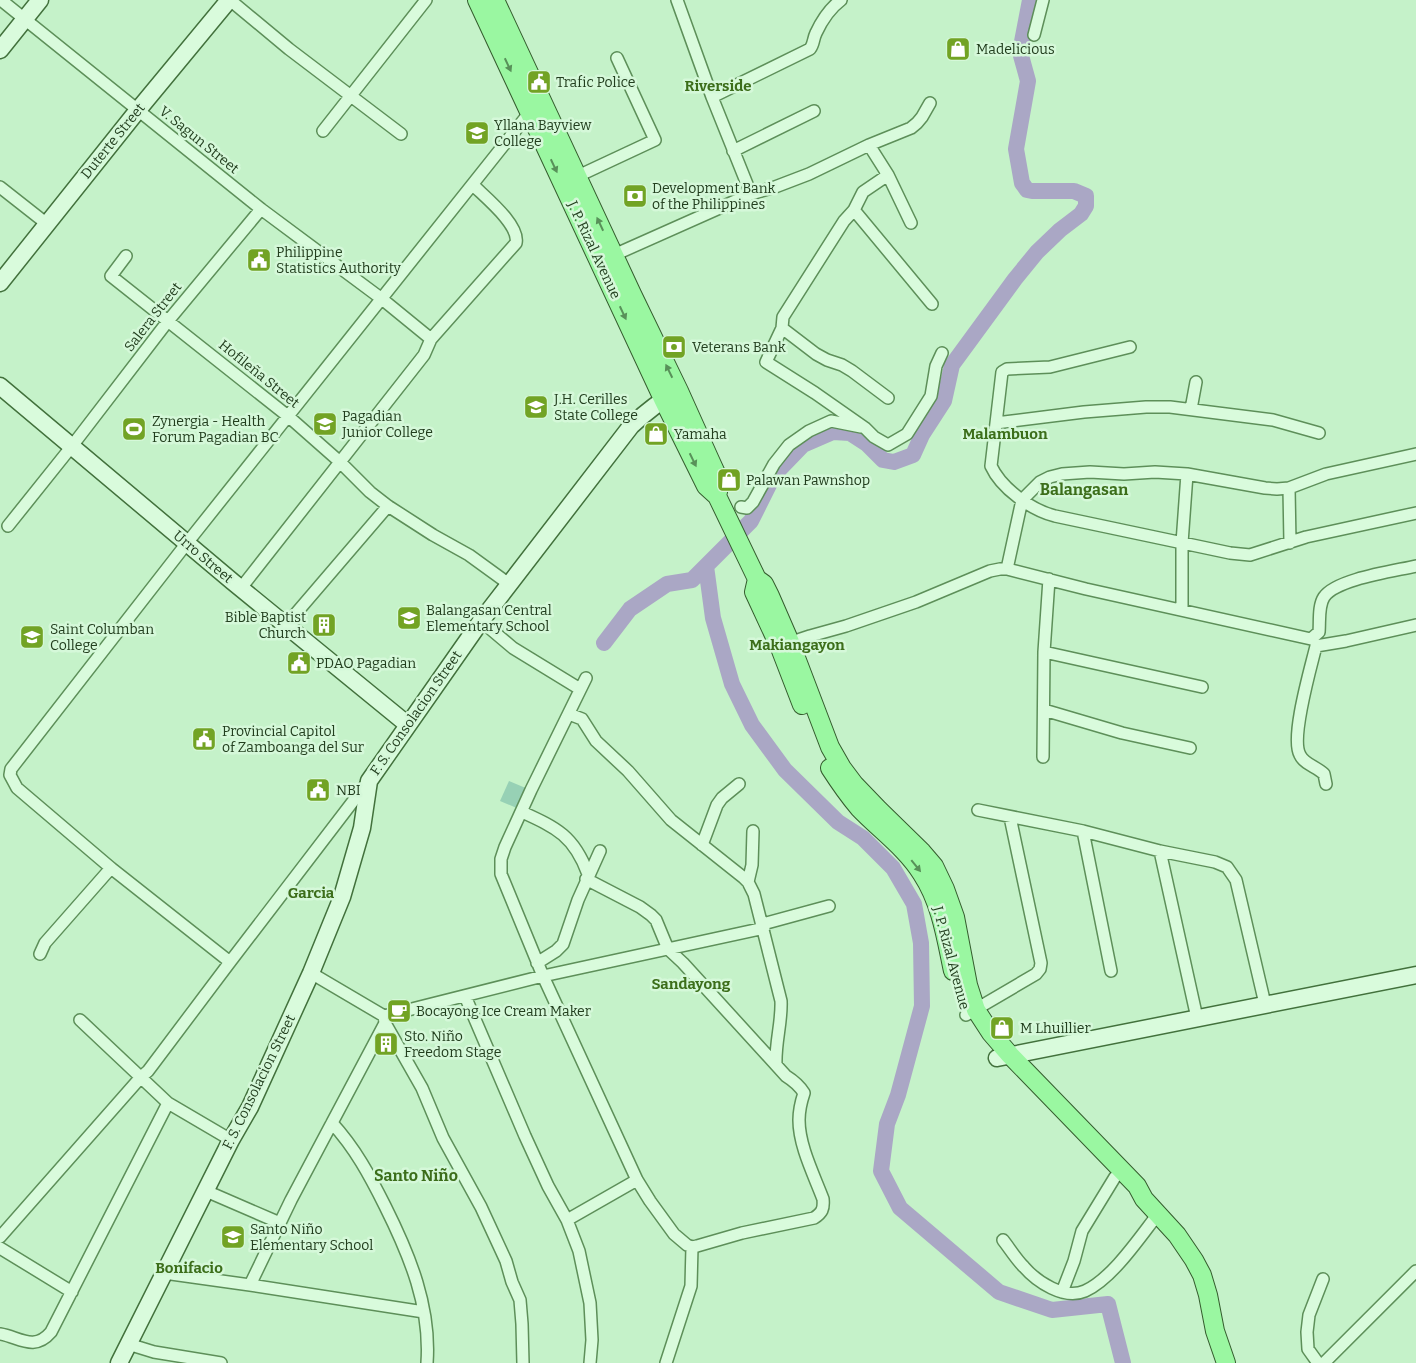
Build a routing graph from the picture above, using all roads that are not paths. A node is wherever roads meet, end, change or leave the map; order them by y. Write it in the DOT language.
graph roads {
  1 [pos="1,0"];
  2 [pos="40,0"];
  3 [pos="229,0"];
  4 [pos="426,0"];
  5 [pos="841,0"];
  6 [pos="1043,0"];
  7 [pos="487,2"];
  8 [pos="678,4"];
  9 [pos="24,19"];
  10 [pos="1034,35"];
  11 [pos="0,50"];
  12 [pos="617,58"];
  13 [pos="351,96"];
  14 [pos="712,97"];
  15 [pos="930,103"];
  16 [pos="537,108"];
  17 [pos="138,110"];
  18 [pos="814,111"];
  19 [pos="323,131"];
  20 [pos="401,134"];
  21 [pos="869,145"];
  22 [pos="733,151"];
  23 [pos="888,174"];
  24 [pos="578,176"];
  25 [pos="473,185"];
  26 [pos="0,187"];
  27 [pos="751,194"];
  28 [pos="261,209"];
  29 [pos="854,210"];
  30 [pos="911,223"];
  31 [pos="47,224"];
  32 [pos="614,255"];
  33 [pos="126,256"];
  34 [pos="0,284"];
  35 [pos="382,299"];
  36 [pos="932,304"];
  37 [pos="168,321"];
  38 [pos="782,328"];
  39 [pos="431,339"];
  40 [pos="1130,347"];
  41 [pos="942,353"];
  42 [pos="1196,382"];
  43 [pos="0,386"];
  44 [pos="679,391"];
  45 [pos="888,398"];
  46 [pos="663,400"];
  47 [pos="1191,409"];
  48 [pos="289,417"];
  49 [pos="996,423"];
  50 [pos="865,428"];
  51 [pos="1319,434"];
  52 [pos="72,446"];
  53 [pos="1416,454"];
  54 [pos="340,462"];
  55 [pos="1187,474"];
  56 [pos="1289,488"];
  57 [pos="717,496"];
  58 [pos="1022,500"];
  59 [pos="388,506"];
  60 [pos="742,507"];
  61 [pos="1416,513"];
  62 [pos="8,526"];
  63 [pos="1182,543"];
  64 [pos="1290,543"];
  65 [pos="187,544"];
  66 [pos="1416,566"];
  67 [pos="1006,569"];
  68 [pos="1049,579"];
  69 [pos="509,584"];
  70 [pos="240,588"];
  71 [pos="1182,609"];
  72 [pos="481,621"];
  73 [pos="286,625"];
  74 [pos="1416,625"];
  75 [pos="1314,642"];
  76 [pos="785,645"];
  77 [pos="1044,652"];
  78 [pos="586,678"];
  79 [pos="1202,687"];
  80 [pos="580,689"];
  81 [pos="1044,710"];
  82 [pos="569,714"];
  83 [pos="408,725"];
  84 [pos="1190,748"];
  85 [pos="1043,756"];
  86 [pos="368,781"];
  87 [pos="739,784"];
  88 [pos="1326,784"];
  89 [pos="978,810"];
  90 [pos="522,812"];
  91 [pos="1010,817"];
  92 [pos="753,831"];
  93 [pos="1083,832"];
  94 [pos="702,845"];
  95 [pos="600,851"];
  96 [pos="1160,851"];
  97 [pos="110,868"];
  98 [pos="587,876"];
  99 [pos="748,882"];
  100 [pos="829,906"];
  101 [pos="763,926"];
  102 [pos="668,949"];
  103 [pos="40,954"];
  104 [pos="230,962"];
  105 [pos="537,963"];
  106 [pos="1111,971"];
  107 [pos="311,973"];
  108 [pos="1414,973"];
  109 [pos="543,976"];
  110 [pos="465,996"];
  111 [pos="1265,1004"];
  112 [pos="971,1012"];
  113 [pos="1197,1018"];
  114 [pos="385,1019"];
  115 [pos="80,1020"];
  116 [pos="1003,1056"];
  117 [pos="776,1065"];
  118 [pos="141,1077"];
  119 [pos="168,1103"];
  120 [pos="332,1123"];
  121 [pos="231,1140"];
  122 [pos="1115,1177"];
  123 [pos="637,1180"];
  124 [pos="206,1191"];
  125 [pos="1144,1198"];
  126 [pos="1158,1214"];
  127 [pos="567,1220"];
  128 [pos="280,1223"];
  129 [pos="1003,1240"];
  130 [pos="0,1246"];
  131 [pos="692,1247"];
  132 [pos="1416,1271"];
  133 [pos="164,1273"];
  134 [pos="1323,1279"];
  135 [pos="250,1284"];
  136 [pos="72,1292"];
  137 [pos="1062,1292"];
  138 [pos="424,1312"];
  139 [pos="0,1334"];
  140 [pos="128,1344"];
  141 [pos="119,1363"];
  142 [pos="221,1363"];
  143 [pos="427,1363"];
  144 [pos="522,1363"];
  145 [pos="590,1363"];
  146 [pos="666,1363"];
  147 [pos="1226,1363"];
  148 [pos="1318,1363"];
  149 [pos="1324,1363"];
  1 -- 9 [label="street, V. Sagun Street"];
  2 -- 9 [label="street"];
  3 -- 13 [label="street"];
  3 -- 17 [label="street, Duterte Street"];
  4 -- 13 [label="street"];
  5 -- 14 [label="street"];
  6 -- 10 [label="street"];
  7 -- 16 [label="main road, J. P. Rizal Avenue"];
  8 -- 14 [label="street"];
  9 -- 11 [label="street"];
  9 -- 17 [label="street, V. Sagun Street"];
  12 -- 24 [label="street"];
  13 -- 19 [label="street"];
  13 -- 20 [label="street"];
  14 -- 22 [label="street"];
  15 -- 21 [label="street"];
  16 -- 24 [label="main road, J. P. Rizal Avenue"];
  16 -- 25 [label="street"];
  16 -- 46 [label="main road, J. P. Rizal Avenue, one-way"];
  17 -- 28 [label="street, V. Sagun Street"];
  17 -- 31 [label="street, Duterte Street"];
  18 -- 22 [label="street"];
  21 -- 23 [label="street"];
  21 -- 27 [label="street"];
  22 -- 27 [label="street"];
  23 -- 29 [label="street"];
  23 -- 30 [label="street"];
  32 -- 24 [label="main road, J. P. Rizal Avenue, one-way"];
  25 -- 35 [label="street"];
  25 -- 39 [label="street"];
  26 -- 31 [label="street"];
  27 -- 32 [label="street"];
  28 -- 35 [label="street, V. Sagun Street"];
  28 -- 37 [label="street, Salera Street"];
  29 -- 36 [label="street"];
  29 -- 38 [label="street"];
  31 -- 34 [label="street, Duterte Street"];
  44 -- 32 [label="main road, J. P. Rizal Avenue, one-way"];
  33 -- 37 [label="street, Hofileña Street"];
  35 -- 39 [label="street, V. Sagun Street"];
  35 -- 48 [label="street"];
  37 -- 48 [label="street, Hofileña Street"];
  37 -- 52 [label="street, Salera Street"];
  38 -- 45 [label="street"];
  38 -- 50 [label="street"];
  39 -- 54 [label="street"];
  40 -- 49 [label="street"];
  41 -- 50 [label="street"];
  42 -- 47 [label="street"];
  43 -- 52 [label="street, Urro Street"];
  44 -- 46 [label="street, F. S. Consolacion Street"];
  44 -- 57 [label="main road, J. P. Rizal Avenue"];
  46 -- 57 [label="main road, J. P. Rizal Avenue, one-way"];
  46 -- 69 [label="street, F. S. Consolacion Street"];
  47 -- 49 [label="street"];
  47 -- 51 [label="street"];
  48 -- 54 [label="street, Hofileña Street"];
  48 -- 65 [label="street"];
  49 -- 58 [label="street"];
  50 -- 60 [label="street"];
  52 -- 62 [label="street, Salera Street"];
  52 -- 65 [label="street, Urro Street"];
  53 -- 56 [label="street"];
  54 -- 59 [label="street, Hofileña Street"];
  54 -- 70 [label="street"];
  55 -- 56 [label="street"];
  55 -- 58 [label="street"];
  55 -- 63 [label="street"];
  56 -- 64 [label="street"];
  57 -- 76 [label="main road, J. P. Rizal Avenue"];
  58 -- 63 [label="street"];
  58 -- 67 [label="street"];
  59 -- 69 [label="street, Hofileña Street"];
  59 -- 73 [label="street"];
  61 -- 64 [label="street"];
  63 -- 64 [label="street"];
  63 -- 71 [label="street"];
  65 -- 70 [label="street, Urro Street"];
  65 -- 97 [label="street"];
  66 -- 75 [label="street"];
  67 -- 68 [label="street"];
  67 -- 76 [label="street"];
  68 -- 71 [label="street"];
  68 -- 77 [label="street"];
  69 -- 72 [label="street, F. S. Consolacion Street"];
  70 -- 73 [label="street, Urro Street"];
  71 -- 75 [label="street"];
  72 -- 80 [label="street"];
  72 -- 83 [label="street, F. S. Consolacion Street"];
  73 -- 83 [label="street, Urro Street"];
  74 -- 75 [label="street"];
  75 -- 88 [label="street"];
  76 -- 112 [label="main road, J. P. Rizal Avenue"];
  77 -- 79 [label="street"];
  77 -- 81 [label="street"];
  78 -- 80 [label="street"];
  80 -- 82 [label="street"];
  81 -- 84 [label="street"];
  81 -- 85 [label="street"];
  82 -- 90 [label="street"];
  82 -- 94 [label="street"];
  83 -- 86 [label="street, F. S. Consolacion Street"];
  86 -- 104 [label="street"];
  86 -- 107 [label="street, F. S. Consolacion Street"];
  87 -- 94 [label="street"];
  89 -- 91 [label="street"];
  90 -- 98 [label="street"];
  90 -- 105 [label="street"];
  91 -- 93 [label="street"];
  91 -- 112 [label="street"];
  92 -- 99 [label="street"];
  93 -- 96 [label="street"];
  93 -- 106 [label="street"];
  94 -- 99 [label="street"];
  95 -- 98 [label="street"];
  96 -- 111 [label="street"];
  96 -- 113 [label="street"];
  97 -- 103 [label="street"];
  97 -- 104 [label="street"];
  98 -- 102 [label="street"];
  98 -- 105 [label="street"];
  99 -- 101 [label="street"];
  100 -- 101 [label="street"];
  101 -- 102 [label="street"];
  101 -- 117 [label="street"];
  102 -- 109 [label="street"];
  102 -- 117 [label="street"];
  104 -- 118 [label="street"];
  105 -- 109 [label="street"];
  107 -- 114 [label="street"];
  107 -- 121 [label="street, F. S. Consolacion Street"];
  108 -- 111 [label="street"];
  109 -- 110 [label="street"];
  109 -- 123 [label="street"];
  110 -- 114 [label="street"];
  110 -- 127 [label="street"];
  111 -- 113 [label="street"];
  112 -- 116 [label="main road, J. P. Rizal Avenue"];
  113 -- 116 [label="street"];
  114 -- 120 [label="street"];
  114 -- 144 [label="street"];
  115 -- 118 [label="street"];
  116 -- 122 [label="main road, J. P. Rizal Avenue"];
  116 -- 125 [label="main road, J. P. Rizal Avenue"];
  117 -- 131 [label="street"];
  118 -- 119 [label="street"];
  118 -- 130 [label="street"];
  119 -- 121 [label="street"];
  119 -- 136 [label="street"];
  120 -- 128 [label="street"];
  120 -- 138 [label="street"];
  121 -- 124 [label="street, F. S. Consolacion Street"];
  122 -- 125 [label="main road, J. P. Rizal Avenue"];
  122 -- 137 [label="street"];
  123 -- 127 [label="street"];
  123 -- 131 [label="street"];
  124 -- 128 [label="street"];
  124 -- 133 [label="street, F. S. Consolacion Street"];
  125 -- 126 [label="main road, J. P. Rizal Avenue"];
  126 -- 137 [label="street"];
  126 -- 147 [label="main road, J. P. Rizal Avenue"];
  127 -- 145 [label="street"];
  128 -- 135 [label="street"];
  129 -- 137 [label="street"];
  130 -- 136 [label="street"];
  131 -- 146 [label="street"];
  132 -- 149 [label="street"];
  133 -- 135 [label="street"];
  133 -- 140 [label="street, F. S. Consolacion Street"];
  134 -- 148 [label="street"];
  135 -- 138 [label="street"];
  136 -- 139 [label="street"];
  138 -- 143 [label="street"];
  140 -- 141 [label="street, F. S. Consolacion Street"];
  140 -- 142 [label="street"];
}
